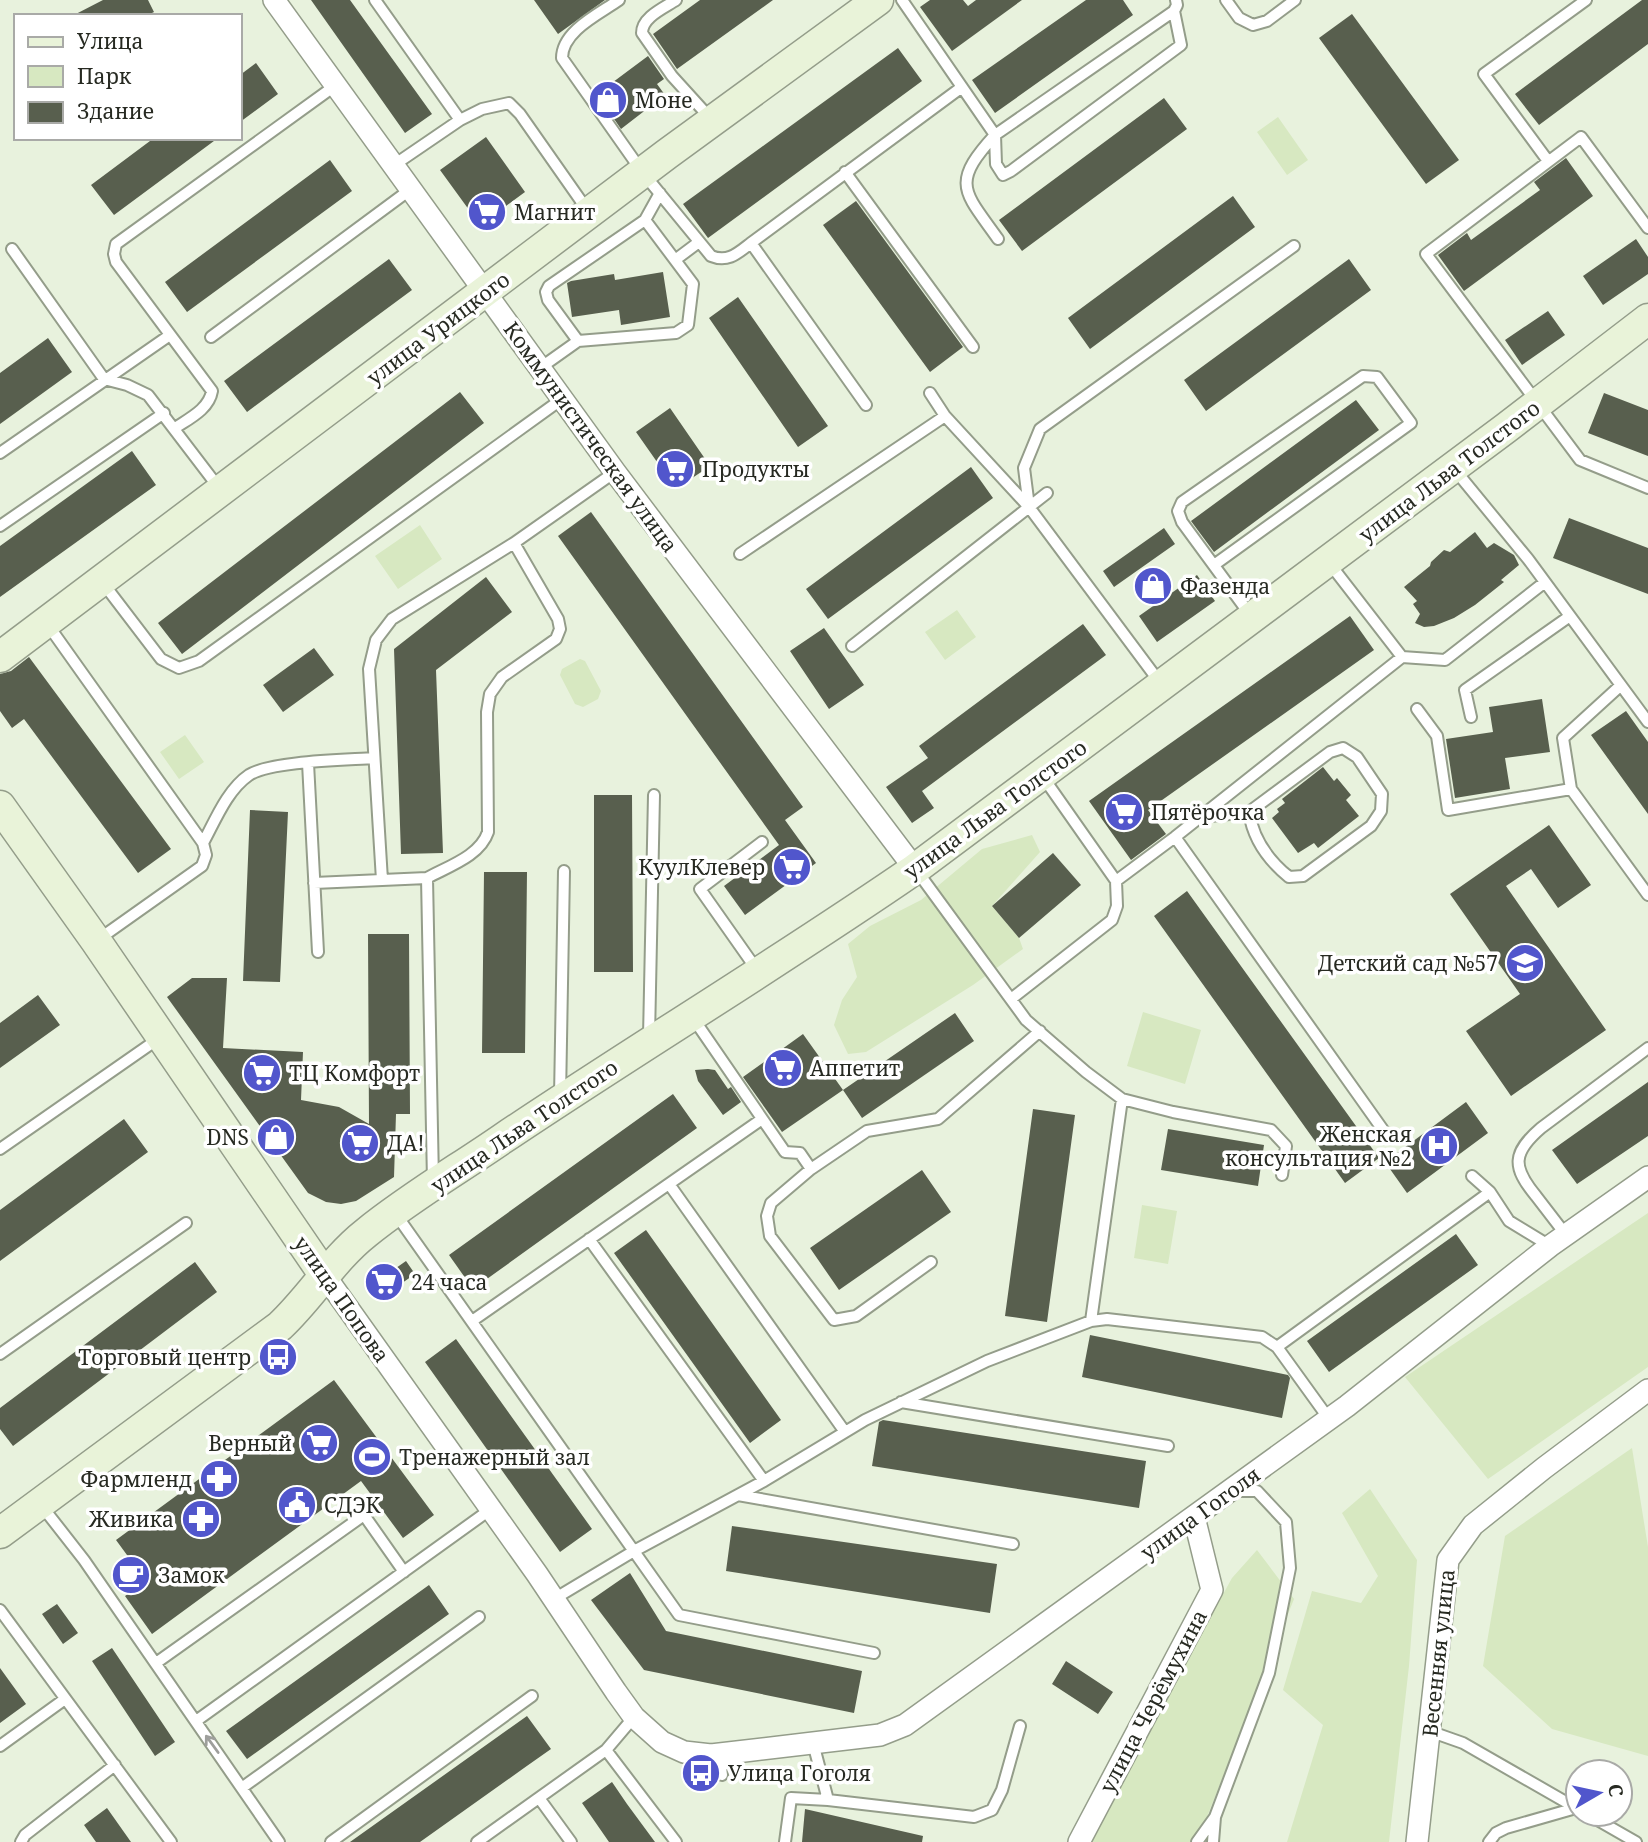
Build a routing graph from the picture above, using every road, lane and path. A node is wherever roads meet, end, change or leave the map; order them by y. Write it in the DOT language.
graph roads {
  1 [pos="274,0"];
  2 [pos="375,0"];
  3 [pos="619,0"];
  4 [pos="676,0"];
  5 [pos="878,0"];
  6 [pos="902,0"];
  7 [pos="1226,0"];
  8 [pos="1294,0"];
  9 [pos="1586,0"];
  10 [pos="1175,6"];
  11 [pos="336,85"];
  12 [pos="962,87"];
  13 [pos="460,120"];
  14 [pos="713,121"];
  15 [pos="995,135"];
  16 [pos="1548,161"];
  17 [pos="394,165"];
  18 [pos="845,172"];
  19 [pos="651,183"];
  20 [pos="411,189"];
  21 [pos="590,213"];
  22 [pos="645,220"];
  23 [pos="1648,228"];
  24 [pos="998,239"];
  25 [pos="699,242"];
  26 [pos="751,243"];
  27 [pos="1294,246"];
  28 [pos="12,249"];
  29 [pos="675,260"];
  30 [pos="486,292"];
  31 [pos="1648,319"];
  32 [pos="170,335"];
  33 [pos="211,337"];
  34 [pos="578,341"];
  35 [pos="973,347"];
  36 [pos="540,368"];
  37 [pos="104,379"];
  38 [pos="930,393"];
  39 [pos="562,399"];
  40 [pos="1538,404"];
  41 [pos="866,405"];
  42 [pos="163,413"];
  43 [pos="945,416"];
  44 [pos="175,429"];
  45 [pos="0,453"];
  46 [pos="1453,468"];
  47 [pos="615,472"];
  48 [pos="1648,488"];
  49 [pos="222,491"];
  50 [pos="1047,493"];
  51 [pos="1029,507"];
  52 [pos="0,526"];
  53 [pos="514,543"];
  54 [pos="740,555"];
  55 [pos="1328,561"];
  56 [pos="1214,565"];
  57 [pos="102,581"];
  58 [pos="1545,582"];
  59 [pos="1570,616"];
  60 [pos="1252,618"];
  61 [pos="46,623"];
  62 [pos="852,646"];
  63 [pos="0,657"];
  64 [pos="1402,657"];
  65 [pos="1163,685"];
  66 [pos="1620,686"];
  67 [pos="1417,709"];
  68 [pos="1471,717"];
  69 [pos="1648,722"];
  70 [pos="374,758"];
  71 [pos="308,763"];
  72 [pos="1042,775"];
  73 [pos="1571,789"];
  74 [pos="654,795"];
  75 [pos="0,806"];
  76 [pos="1249,812"];
  77 [pos="1200,817"];
  78 [pos="1175,837"];
  79 [pos="762,842"];
  80 [pos="203,843"];
  81 [pos="915,869"];
  82 [pos="564,871"];
  83 [pos="427,878"];
  84 [pos="382,880"];
  85 [pos="1116,881"];
  86 [pos="314,883"];
  87 [pos="1648,895"];
  88 [pos="96,941"];
  89 [pos="318,953"];
  90 [pos="759,972"];
  91 [pos="1011,999"];
  92 [pos="692,1016"];
  93 [pos="1040,1031"];
  94 [pos="161,1037"];
  95 [pos="649,1043"];
  96 [pos="1648,1048"];
  97 [pos="1122,1099"];
  98 [pos="560,1100"];
  99 [pos="762,1119"];
  100 [pos="1388,1137"];
  101 [pos="0,1149"];
  102 [pos="811,1169"];
  103 [pos="1282,1175"];
  104 [pos="1472,1176"];
  105 [pos="1648,1177"];
  106 [pos="669,1184"];
  107 [pos="433,1186"];
  108 [pos="1490,1192"];
  109 [pos="395,1213"];
  110 [pos="186,1223"];
  111 [pos="589,1239"];
  112 [pos="1558,1241"];
  113 [pos="931,1262"];
  114 [pos="325,1276"];
  115 [pos="472,1321"];
  116 [pos="1091,1321"];
  117 [pos="1277,1347"];
  118 [pos="0,1354"];
  119 [pos="1648,1390"];
  120 [pos="901,1402"];
  121 [pos="1329,1419"];
  122 [pos="845,1432"];
  123 [pos="1168,1446"];
  124 [pos="764,1481"];
  125 [pos="1229,1492"];
  126 [pos="738,1495"];
  127 [pos="41,1505"];
  128 [pos="491,1509"];
  129 [pos="1194,1517"];
  130 [pos="5,1525"];
  131 [pos="1013,1544"];
  132 [pos="634,1551"];
  133 [pos="404,1572"];
  134 [pos="554,1599"];
  135 [pos="0,1610"];
  136 [pos="479,1617"];
  137 [pos="874,1653"];
  138 [pos="156,1663"];
  139 [pos="532,1696"];
  140 [pos="65,1699"];
  141 [pos="634,1717"];
  142 [pos="196,1721"];
  143 [pos="1020,1726"];
  144 [pos="1429,1731"];
  145 [pos="813,1743"];
  146 [pos="0,1746"];
  147 [pos="606,1750"];
  148 [pos="717,1761"];
  149 [pos="115,1765"];
  150 [pos="243,1787"];
  151 [pos="539,1798"];
  152 [pos="828,1800"];
  153 [pos="1564,1800"];
  154 [pos="1564,1812"];
  155 [pos="1215,1817"];
  156 [pos="1612,1828"];
  157 [pos="21,1842"];
  158 [pos="171,1842"];
  159 [pos="279,1842"];
  160 [pos="331,1842"];
  161 [pos="477,1842"];
  162 [pos="571,1842"];
  163 [pos="676,1842"];
  164 [pos="785,1842"];
  165 [pos="1079,1842"];
  166 [pos="1197,1842"];
  167 [pos="1213,1842"];
  168 [pos="1417,1842"];
  169 [pos="1489,1842"];
  170 [pos="1636,1842"];
  1 -- 11 [label="street, Коммунистическая улица"];
  2 -- 13 [label="lane"];
  3 -- 19 [label="lane"];
  4 -- 14 [label="lane"];
  5 -- 14 [label="street, улица Урицкого"];
  6 -- 12 [label="lane"];
  7 -- 8 [label="lane"];
  9 -- 16 [label="lane"];
  10 -- 15 [label="lane"];
  10 -- 15 [label="lane"];
  11 -- 17 [label="street, Коммунистическая улица"];
  11 -- 32 [label="lane"];
  12 -- 15 [label="lane"];
  12 -- 18 [label="lane"];
  13 -- 17 [label="lane"];
  13 -- 21 [label="lane"];
  14 -- 19 [label="street, улица Урицкого"];
  15 -- 24 [label="lane"];
  16 -- 23 [label="lane"];
  16 -- 40 [label="lane"];
  17 -- 20 [label="street, Коммунистическая улица"];
  18 -- 26 [label="lane"];
  18 -- 35 [label="lane"];
  19 -- 21 [label="street, улица Урицкого"];
  19 -- 22 [label="lane"];
  19 -- 25 [label="lane"];
  20 -- 30 [label="street, Коммунистическая улица"];
  20 -- 33 [label="lane"];
  21 -- 30 [label="street, улица Урицкого"];
  22 -- 29 [label="lane"];
  22 -- 34 [label="lane"];
  25 -- 26 [label="lane"];
  25 -- 29 [label="lane"];
  26 -- 41 [label="lane"];
  27 -- 51 [label="lane"];
  28 -- 37 [label="lane"];
  29 -- 34 [label="lane"];
  30 -- 36 [label="street, Коммунистическая улица"];
  30 -- 49 [label="street, улица Урицкого"];
  31 -- 40 [label="street, улица Льва Толстого"];
  32 -- 37 [label="lane"];
  32 -- 44 [label="lane"];
  34 -- 36 [label="lane"];
  36 -- 39 [label="street, Коммунистическая улица"];
  37 -- 42 [label="lane"];
  37 -- 45 [label="lane"];
  38 -- 43 [label="lane"];
  39 -- 47 [label="street, Коммунистическая улица"];
  39 -- 57 [label="lane"];
  40 -- 46 [label="street, улица Льва Толстого"];
  40 -- 48 [label="lane"];
  42 -- 44 [label="lane"];
  42 -- 52 [label="lane"];
  43 -- 51 [label="lane"];
  43 -- 54 [label="lane"];
  44 -- 49 [label="lane"];
  46 -- 55 [label="street, улица Льва Толстого"];
  46 -- 58 [label="lane"];
  47 -- 53 [label="lane"];
  47 -- 81 [label="street, Коммунистическая улица"];
  49 -- 57 [label="street, улица Урицкого"];
  50 -- 51 [label="lane"];
  51 -- 62 [label="lane"];
  51 -- 65 [label="lane"];
  53 -- 70 [label="lane"];
  53 -- 83 [label="lane"];
  55 -- 60 [label="street, улица Льва Толстого"];
  55 -- 64 [label="lane"];
  56 -- 56 [label="lane"];
  56 -- 60 [label="lane"];
  57 -- 61 [label="street, улица Урицкого"];
  58 -- 59 [label="lane"];
  58 -- 64 [label="lane"];
  59 -- 66 [label="lane"];
  59 -- 68 [label="lane"];
  60 -- 65 [label="street, улица Льва Толстого"];
  61 -- 63 [label="street, улица Урицкого"];
  61 -- 80 [label="lane"];
  64 -- 77 [label="lane"];
  65 -- 72 [label="street, улица Льва Толстого"];
  66 -- 69 [label="lane"];
  66 -- 73 [label="lane"];
  67 -- 73 [label="lane"];
  70 -- 71 [label="lane"];
  70 -- 84 [label="lane"];
  71 -- 80 [label="lane"];
  71 -- 86 [label="lane"];
  72 -- 81 [label="street, улица Льва Толстого"];
  72 -- 85 [label="lane"];
  73 -- 87 [label="lane"];
  74 -- 95 [label="lane"];
  75 -- 88 [label="street, улица Попова"];
  76 -- 76 [label="lane"];
  76 -- 77 [label="lane"];
  77 -- 78 [label="lane"];
  78 -- 85 [label="lane"];
  78 -- 100 [label="lane"];
  79 -- 90 [label="lane"];
  80 -- 88 [label="lane"];
  81 -- 90 [label="street, улица Льва Толстого"];
  81 -- 91 [label="lane"];
  82 -- 98 [label="lane"];
  83 -- 84 [label="lane"];
  83 -- 107 [label="lane"];
  84 -- 86 [label="lane"];
  85 -- 91 [label="lane"];
  86 -- 89 [label="lane"];
  88 -- 94 [label="street, улица Попова"];
  90 -- 92 [label="street, улица Льва Толстого"];
  91 -- 93 [label="lane"];
  92 -- 95 [label="street, улица Льва Толстого"];
  92 -- 99 [label="lane"];
  93 -- 97 [label="lane"];
  93 -- 102 [label="lane"];
  94 -- 101 [label="lane"];
  94 -- 114 [label="street, улица Попова"];
  95 -- 98 [label="street, улица Льва Толстого"];
  96 -- 112 [label="lane"];
  97 -- 103 [label="lane"];
  97 -- 116 [label="lane"];
  98 -- 107 [label="street, улица Льва Толстого"];
  99 -- 102 [label="lane"];
  99 -- 106 [label="lane"];
  102 -- 113 [label="lane"];
  104 -- 108 [label="lane"];
  105 -- 112 [label="street, улица Гоголя"];
  106 -- 111 [label="lane"];
  106 -- 122 [label="lane"];
  107 -- 109 [label="street, улица Льва Толстого"];
  108 -- 112 [label="lane"];
  108 -- 117 [label="lane"];
  109 -- 114 [label="street, улица Льва Толстого"];
  109 -- 115 [label="lane"];
  110 -- 118 [label="lane"];
  111 -- 115 [label="lane"];
  111 -- 124 [label="lane"];
  112 -- 121 [label="street, улица Гоголя"];
  114 -- 127 [label="street, улица Льва Толстого"];
  114 -- 128 [label="street, улица Попова"];
  115 -- 132 [label="lane"];
  116 -- 117 [label="lane"];
  116 -- 120 [label="lane"];
  117 -- 121 [label="lane"];
  119 -- 144 [label="street, Весенняя улица"];
  120 -- 122 [label="lane"];
  120 -- 123 [label="lane"];
  121 -- 125 [label="street, улица Гоголя"];
  122 -- 124 [label="lane"];
  124 -- 126 [label="lane"];
  125 -- 129 [label="street, улица Гоголя"];
  125 -- 155 [label="lane"];
  126 -- 131 [label="lane"];
  126 -- 132 [label="lane"];
  127 -- 130 [label="street, улица Льва Толстого"];
  127 -- 138 [label="lane"];
  128 -- 133 [label="lane"];
  128 -- 134 [label="street, улица Попова"];
  129 -- 145 [label="street, улица Гоголя"];
  129 -- 165 [label="street, улица Черёмухина"];
  132 -- 134 [label="lane"];
  132 -- 137 [label="lane"];
  133 -- 138 [label="lane"];
  133 -- 142 [label="lane"];
  134 -- 141 [label="street, улица Попова"];
  135 -- 140 [label="lane"];
  136 -- 150 [label="lane"];
  138 -- 142 [label="lane"];
  139 -- 160 [label="lane"];
  140 -- 146 [label="lane"];
  140 -- 149 [label="lane"];
  141 -- 147 [label="lane"];
  141 -- 148 [label="street, улица Попова"];
  150 -- 142 [label="lane, one-way"];
  143 -- 152 [label="lane"];
  144 -- 153 [label="lane"];
  144 -- 168 [label="street, Весенняя улица"];
  145 -- 148 [label="street, улица Гоголя"];
  145 -- 152 [label="lane"];
  147 -- 151 [label="lane"];
  147 -- 163 [label="lane"];
  149 -- 157 [label="lane"];
  149 -- 158 [label="lane"];
  150 -- 159 [label="lane"];
  151 -- 161 [label="lane"];
  151 -- 162 [label="lane"];
  152 -- 164 [label="lane"];
  154 -- 169 [label="lane"];
  155 -- 166 [label="lane"];
  155 -- 167 [label="lane"];
  156 -- 170 [label="lane"];
}
